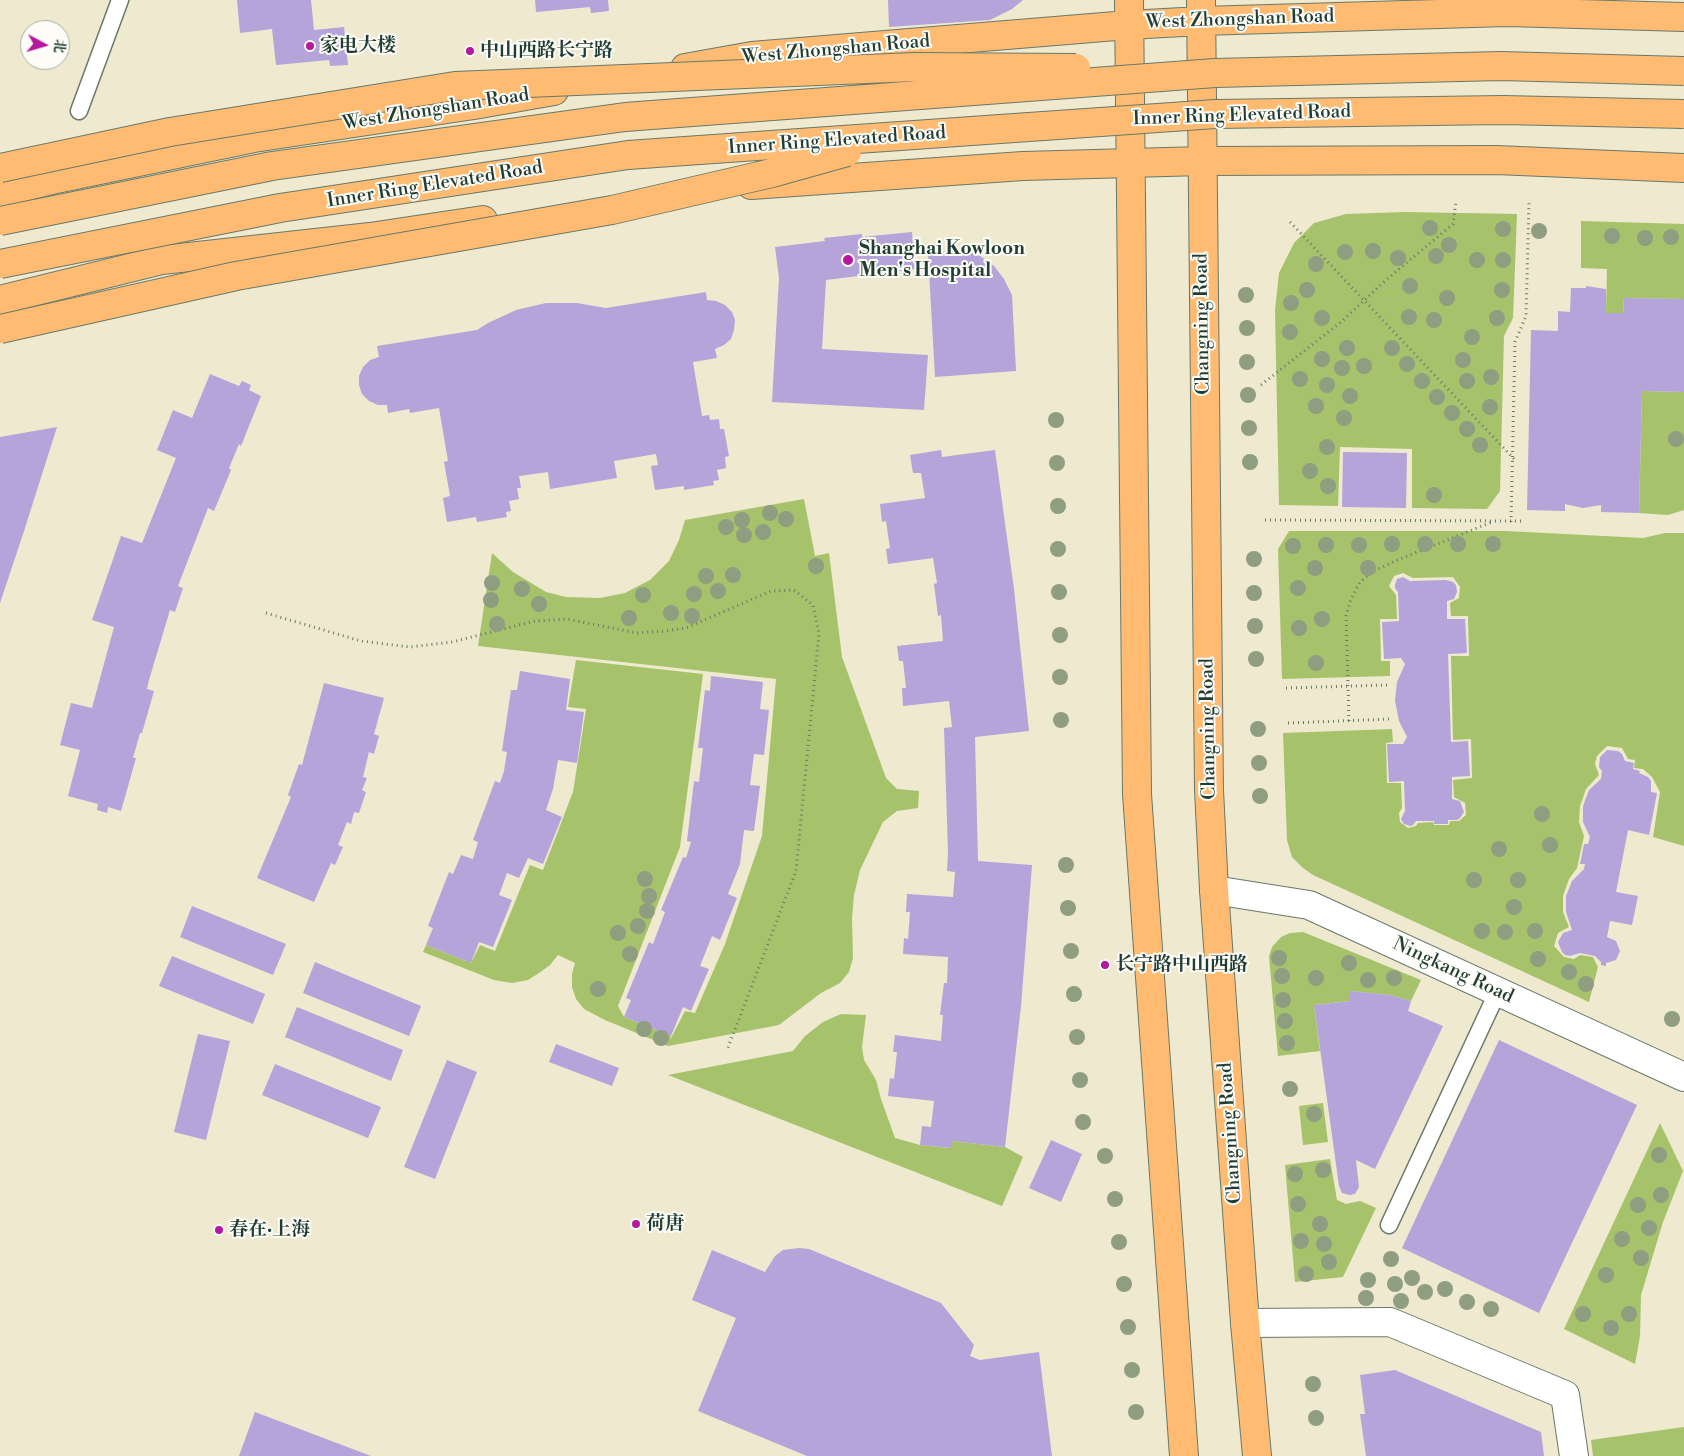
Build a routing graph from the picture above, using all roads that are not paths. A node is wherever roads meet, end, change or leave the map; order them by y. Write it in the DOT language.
graph roads {
  1 [pos="120,0"];
  2 [pos="1201,10"];
  3 [pos="1128,12"];
  4 [pos="1684,17"];
  5 [pos="1684,71"];
  6 [pos="1215,73"];
  7 [pos="79,111"];
  8 [pos="1684,114"];
  9 [pos="903,136"];
  10 [pos="1202,161"];
  11 [pos="1130,164"];
  12 [pos="0,168"];
  13 [pos="1684,168"];
  14 [pos="0,193"];
  15 [pos="0,222"];
  16 [pos="0,264"];
  17 [pos="0,300"];
  18 [pos="0,330"];
  19 [pos="1214,890"];
  20 [pos="1498,991"];
  21 [pos="1684,1076"];
  22 [pos="1389,1225"];
  23 [pos="1245,1323"];
  24 [pos="1184,1456"];
  25 [pos="1257,1456"];
  26 [pos="1574,1456"];
  1 -- 7 [label="lane"];
  2 -- 3 [label="main road, West Zhongshan Road"];
  2 -- 4 [label="main road, West Zhongshan Road"];
  2 -- 10 [label="main road, Changning Road"];
  3 -- 11 [label="main road"];
  3 -- 14 [label="main road, West Zhongshan Road"];
  5 -- 6 [label="main road, Inner Ring Elevated Road, bridge"];
  6 -- 12 [label="main road, bridge"];
  6 -- 15 [label="main road, Inner Ring Elevated Road, bridge"];
  8 -- 9 [label="main road, Inner Ring Elevated Road, bridge"];
  9 -- 16 [label="main road, Inner Ring Elevated Road, bridge"];
  9 -- 18 [label="main road, bridge"];
  10 -- 11 [label="main road"];
  10 -- 13 [label="main road"];
  10 -- 19 [label="main road, Changning Road"];
  11 -- 17 [label="main road"];
  11 -- 24 [label="main road"];
  19 -- 20 [label="street, Ningkang Road"];
  19 -- 23 [label="main road, Changning Road"];
  20 -- 21 [label="street, Ningkang Road"];
  20 -- 22 [label="lane"];
  23 -- 25 [label="main road, Changning Road"];
  23 -- 26 [label="street"];
}
